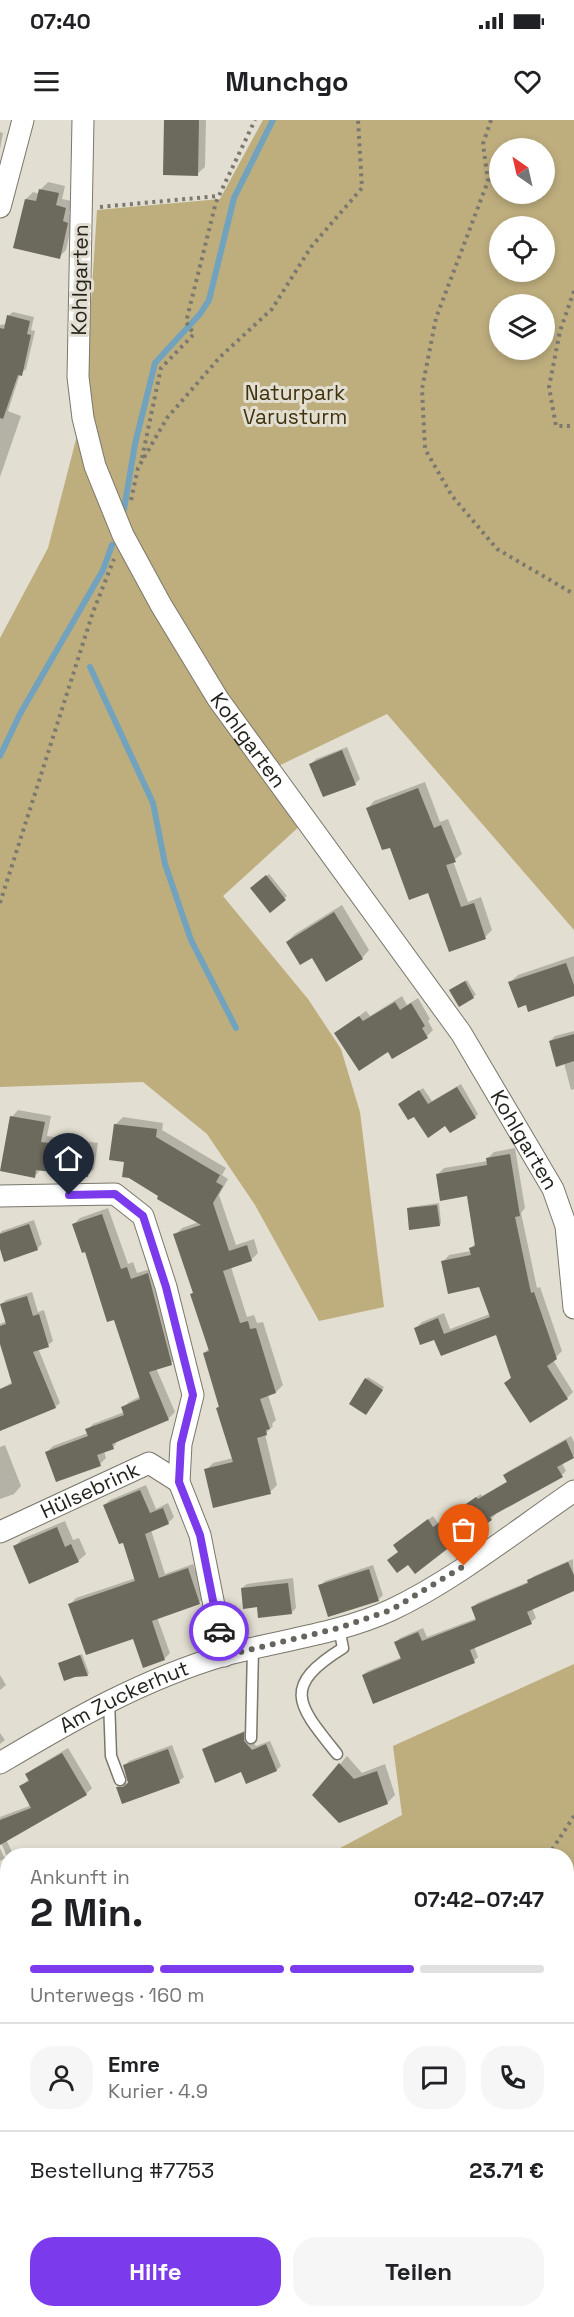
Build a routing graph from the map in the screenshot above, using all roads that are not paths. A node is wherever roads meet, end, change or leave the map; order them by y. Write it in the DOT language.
graph roads {
  1 [pos="23,120"];
  2 [pos="83,120"];
  3 [pos="0,207"];
  4 [pos="0,1196"];
  5 [pos="574,1308"];
  6 [pos="179,1482"];
  7 [pos="574,1491"];
  8 [pos="0,1532"];
  9 [pos="339,1628"];
  10 [pos="253,1648"];
  11 [pos="224,1656"];
  12 [pos="109,1700"];
  13 [pos="250,1738"];
  14 [pos="337,1754"];
  15 [pos="0,1763"];
  16 [pos="120,1780"];
  1 -- 3 [label="street"];
  2 -- 5 [label="street, Kohlgarten"];
  4 -- 6 [label="street"];
  6 -- 8 [label="street, Hülsebrink"];
  6 -- 11 [label="street"];
  7 -- 9 [label="street, Am Zuckerhut"];
  9 -- 10 [label="street, Am Zuckerhut"];
  9 -- 14 [label="lane"];
  10 -- 11 [label="street, Am Zuckerhut"];
  10 -- 13 [label="lane"];
  11 -- 12 [label="street, Am Zuckerhut"];
  12 -- 15 [label="street, Am Zuckerhut"];
  12 -- 16 [label="lane"];
}
